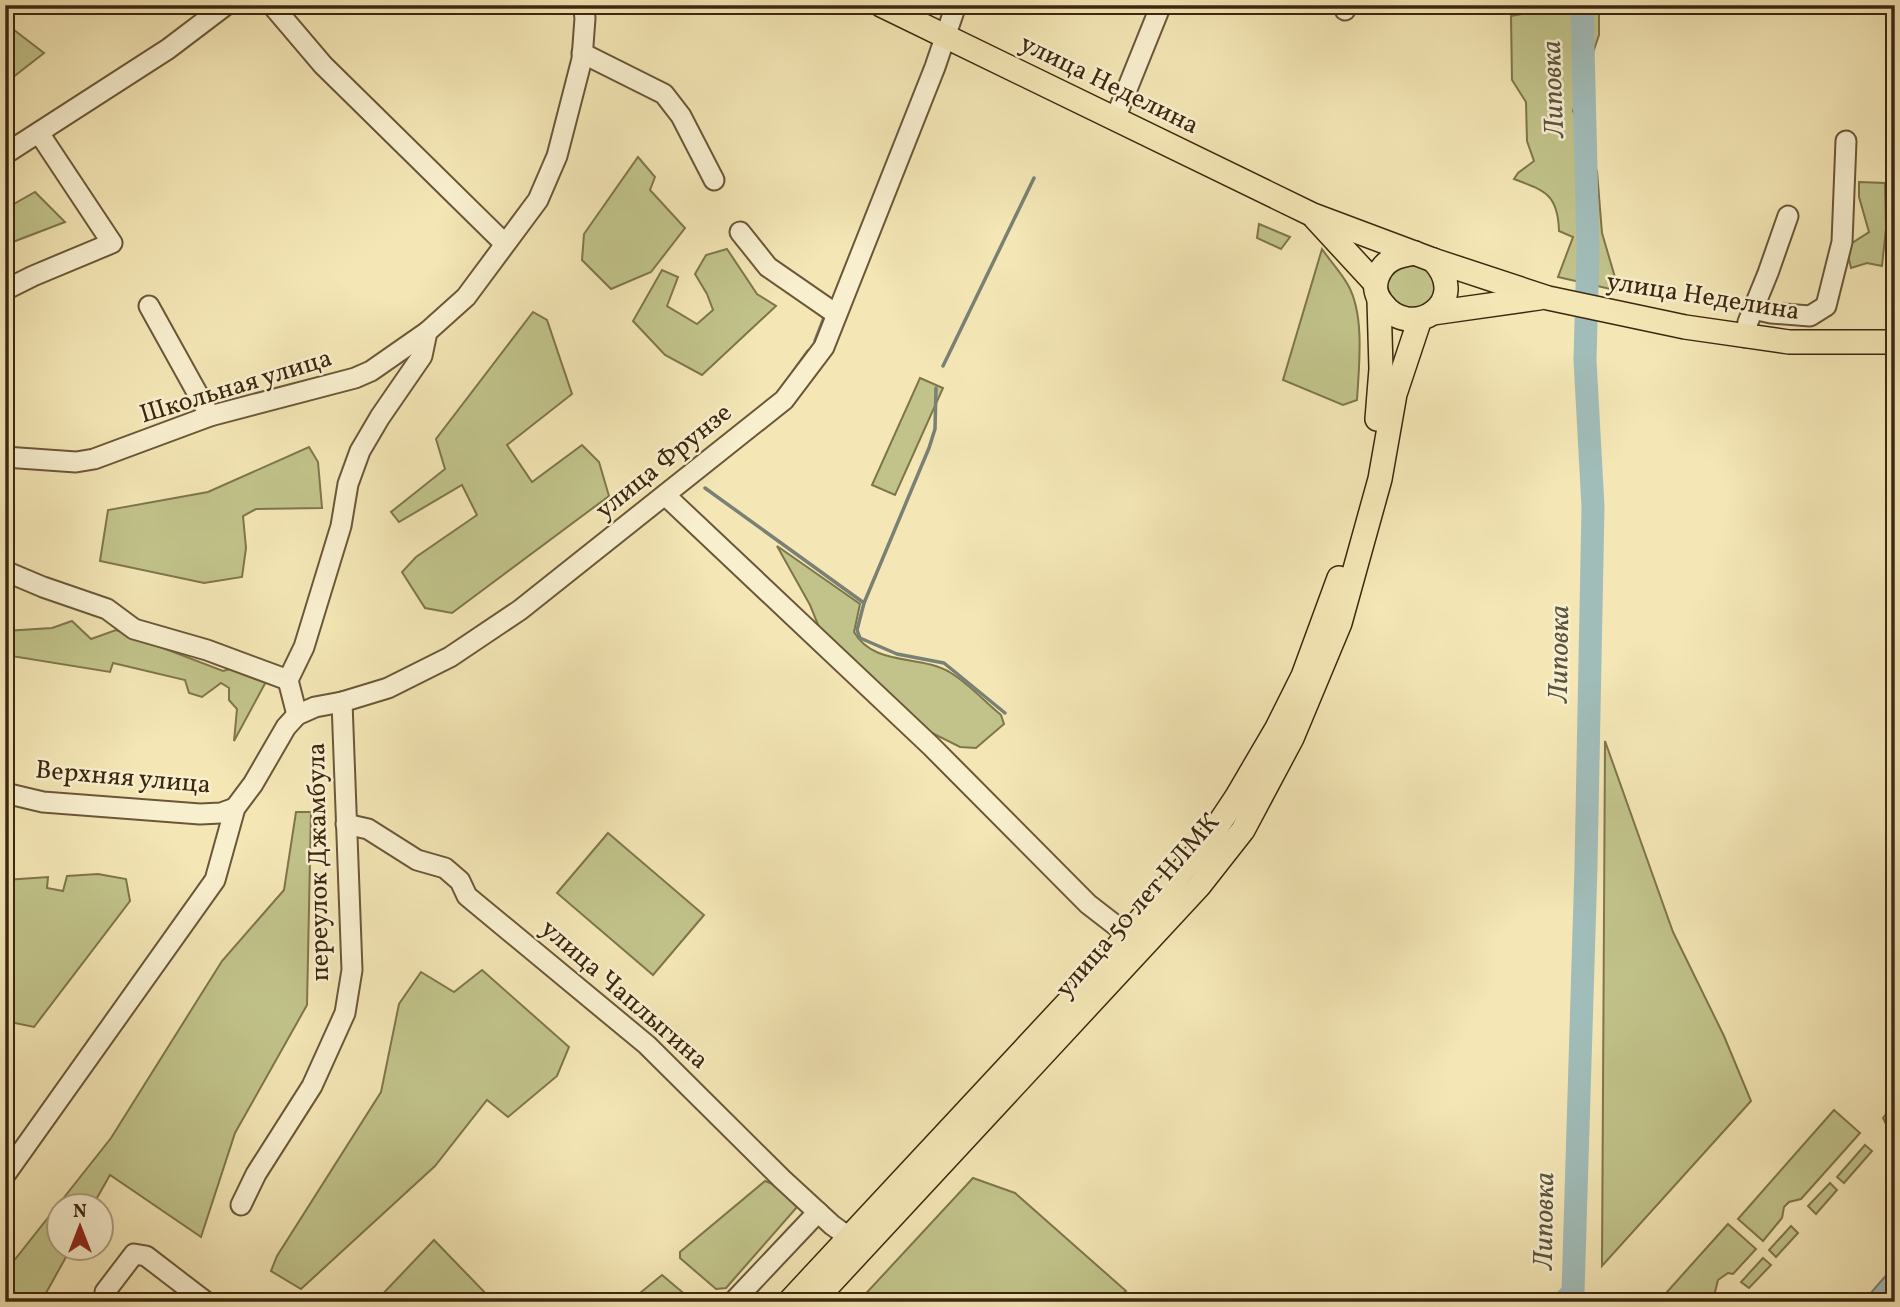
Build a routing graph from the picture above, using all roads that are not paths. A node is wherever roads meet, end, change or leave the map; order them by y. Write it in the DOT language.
graph roads {
  1 [pos="226,5"];
  2 [pos="272,5"];
  3 [pos="583,5"];
  4 [pos="881,5"];
  5 [pos="956,5"];
  6 [pos="1161,5"];
  7 [pos="944,37"];
  8 [pos="582,53"];
  9 [pos="1115,119"];
  10 [pos="39,133"];
  11 [pos="1846,141"];
  12 [pos="5,154"];
  13 [pos="714,180"];
  14 [pos="1313,215"];
  15 [pos="1788,216"];
  16 [pos="740,232"];
  17 [pos="504,243"];
  18 [pos="1424,256"];
  19 [pos="5,290"];
  20 [pos="1377,291"];
  21 [pos="1547,298"];
  22 [pos="149,306"];
  23 [pos="1753,309"];
  24 [pos="836,314"];
  25 [pos="1427,316"];
  26 [pos="428,332"];
  27 [pos="1745,337"];
  28 [pos="1895,342"];
  29 [pos="210,416"];
  30 [pos="6,458"];
  31 [pos="665,495"];
  32 [pos="5,571"];
  33 [pos="288,680"];
  34 [pos="342,702"];
  35 [pos="297,715"];
  36 [pos="5,793"];
  37 [pos="235,808"];
  38 [pos="346,824"];
  39 [pos="1128,935"];
  40 [pos="5,1175"];
  41 [pos="241,1205"];
  42 [pos="817,1212"];
  43 [pos="850,1238"];
  44 [pos="849,1265"];
  45 [pos="105,1302"];
  46 [pos="205,1302"];
  47 [pos="733,1302"];
  48 [pos="789,1302"];
  49 [pos="813,1302"];
  1 -- 10 [label="street"];
  2 -- 17 [label="street"];
  3 -- 8 [label="street, Школьная улица"];
  4 -- 7 [label="main road, улица Неделина"];
  5 -- 7 [label="street, улица Фрунзе"];
  6 -- 9 [label="street"];
  7 -- 9 [label="main road, улица Неделина"];
  7 -- 24 [label="street, улица Фрунзе"];
  8 -- 13 [label="street"];
  8 -- 17 [label="street, Школьная улица"];
  9 -- 14 [label="main road, улица Неделина"];
  10 -- 12 [label="street"];
  10 -- 19 [label="street"];
  11 -- 23 [label="street"];
  14 -- 18 [label="main road, улица Неделина"];
  14 -- 20 [label="main road"];
  15 -- 23 [label="street"];
  16 -- 24 [label="street"];
  17 -- 26 [label="street, Школьная улица"];
  18 -- 20 [label="main road"];
  18 -- 21 [label="main road, улица Неделина"];
  18 -- 25 [label="main road"];
  20 -- 25 [label="main road"];
  20 -- 39 [label="main road, улица 50 лет НЛМК"];
  21 -- 25 [label="main road"];
  21 -- 27 [label="main road, улица Неделина"];
  22 -- 29 [label="street"];
  23 -- 27 [label="street"];
  24 -- 31 [label="street, улица Фрунзе"];
  25 -- 44 [label="main road, улица 50 лет НЛМК"];
  26 -- 29 [label="street, Школьная улица"];
  26 -- 33 [label="street"];
  27 -- 28 [label="main road, улица Неделина"];
  29 -- 30 [label="street, Школьная улица"];
  31 -- 34 [label="street, улица Фрунзе"];
  31 -- 39 [label="street"];
  32 -- 33 [label="street"];
  33 -- 35 [label="street"];
  34 -- 35 [label="street, улица Фрунзе"];
  34 -- 38 [label="street, переулок Джамбула"];
  35 -- 37 [label="street"];
  36 -- 37 [label="street, Верхняя улица"];
  37 -- 40 [label="street"];
  38 -- 41 [label="street, переулок Джамбула"];
  38 -- 42 [label="street, улица Чаплыгина"];
  39 -- 43 [label="main road, улица 50 лет НЛМК"];
  42 -- 43 [label="street, улица Чаплыгина"];
  42 -- 47 [label="street"];
  43 -- 44 [label="main road"];
  43 -- 48 [label="main road, улица 50 лет НЛМК"];
  44 -- 49 [label="main road, улица 50 лет НЛМК"];
  45 -- 46 [label="street"];
}
